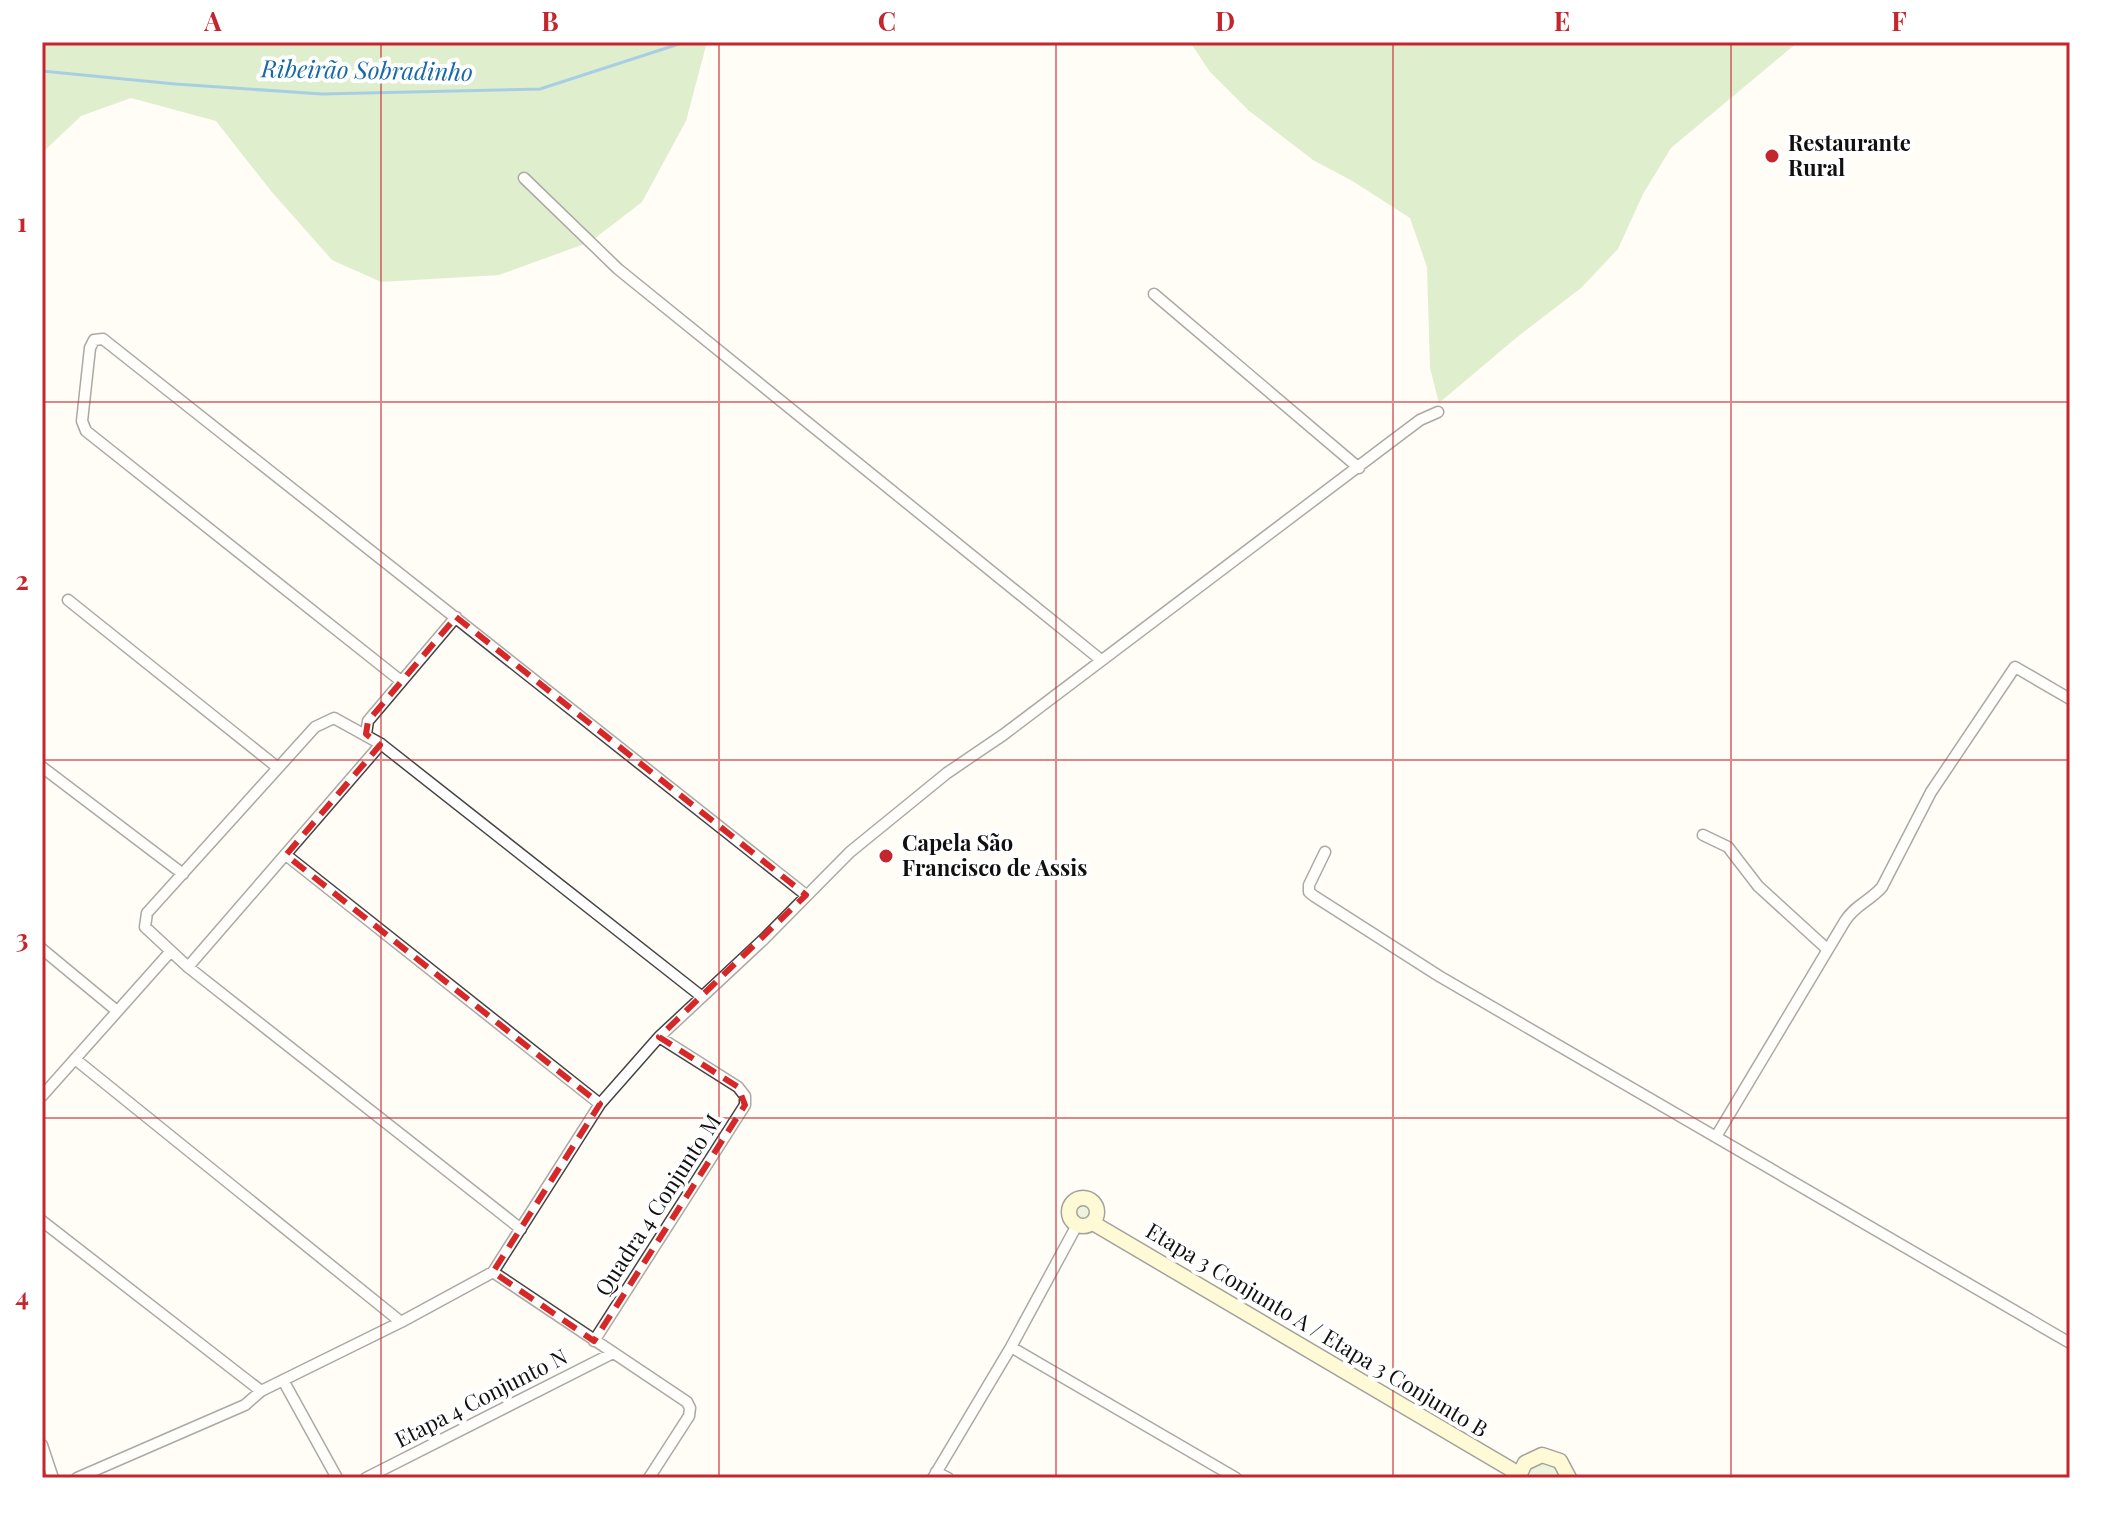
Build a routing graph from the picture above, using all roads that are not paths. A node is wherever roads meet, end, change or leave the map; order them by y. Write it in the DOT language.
graph roads {
  1 [pos="524,178"];
  2 [pos="1154,294"];
  3 [pos="1438,412"];
  4 [pos="1359,468"];
  5 [pos="68,600"];
  6 [pos="456,617"];
  7 [pos="1101,660"];
  8 [pos="401,681"];
  9 [pos="2070,699"];
  10 [pos="366,734"];
  11 [pos="381,744"];
  12 [pos="42,767"];
  13 [pos="277,767"];
  14 [pos="1703,835"];
  15 [pos="1325,852"];
  16 [pos="286,855"];
  17 [pos="183,874"];
  18 [pos="806,895"];
  19 [pos="42,949"];
  20 [pos="1827,949"];
  21 [pos="171,951"];
  22 [pos="188,967"];
  23 [pos="701,996"];
  24 [pos="117,1011"];
  25 [pos="659,1037"];
  26 [pos="75,1059"];
  27 [pos="42,1096"];
  28 [pos="600,1104"];
  29 [pos="1717,1135"];
  30 [pos="42,1221"];
  31 [pos="1093,1223"];
  32 [pos="1077,1225"];
  33 [pos="521,1229"];
  34 [pos="493,1272"];
  35 [pos="401,1322"];
  36 [pos="594,1341"];
  37 [pos="2070,1343"];
  38 [pos="1011,1347"];
  39 [pos="613,1353"];
  40 [pos="284,1382"];
  41 [pos="261,1391"];
  42 [pos="42,1445"];
  43 [pos="935,1475"];
  44 [pos="1518,1476"];
  45 [pos="53,1478"];
  46 [pos="77,1478"];
  47 [pos="337,1478"];
  48 [pos="366,1478"];
  49 [pos="649,1478"];
  50 [pos="948,1478"];
  51 [pos="1236,1478"];
  52 [pos="1569,1478"];
  1 -- 7 [label="street"];
  2 -- 4 [label="street"];
  3 -- 4 [label="street"];
  4 -- 7 [label="street"];
  5 -- 13 [label="street"];
  6 -- 8 [label="street"];
  6 -- 8 [label="street"];
  6 -- 18 [label="street"];
  7 -- 18 [label="street"];
  8 -- 10 [label="street"];
  9 -- 20 [label="street"];
  10 -- 11 [label="street"];
  10 -- 13 [label="street"];
  11 -- 16 [label="street"];
  11 -- 23 [label="street"];
  12 -- 17 [label="street"];
  13 -- 17 [label="street"];
  14 -- 20 [label="street"];
  15 -- 29 [label="street"];
  16 -- 22 [label="street"];
  16 -- 28 [label="street"];
  17 -- 21 [label="street"];
  18 -- 23 [label="street"];
  19 -- 24 [label="street"];
  20 -- 29 [label="street"];
  21 -- 22 [label="street"];
  21 -- 24 [label="street"];
  22 -- 33 [label="street"];
  23 -- 25 [label="street"];
  24 -- 26 [label="street"];
  25 -- 28 [label="street"];
  25 -- 36 [label="street, Quadra 4 Conjunto M"];
  26 -- 27 [label="street"];
  26 -- 35 [label="street"];
  28 -- 33 [label="street"];
  29 -- 37 [label="street"];
  30 -- 41 [label="street"];
  31 -- 32 [label="street"];
  31 -- 32 [label="street"];
  31 -- 44 [label="street, Etapa 3 Conjunto A / Etapa 3 Conjunto B"];
  32 -- 38 [label="street"];
  33 -- 34 [label="street"];
  34 -- 35 [label="street"];
  34 -- 36 [label="street"];
  35 -- 40 [label="street"];
  36 -- 39 [label="street"];
  38 -- 43 [label="street"];
  38 -- 51 [label="street"];
  39 -- 48 [label="street, Etapa 4 Conjunto N"];
  39 -- 49 [label="street"];
  40 -- 41 [label="street"];
  40 -- 47 [label="street"];
  41 -- 46 [label="street"];
  42 -- 45 [label="street"];
  43 -- 50 [label="street"];
  44 -- 52 [label="street"];
}
